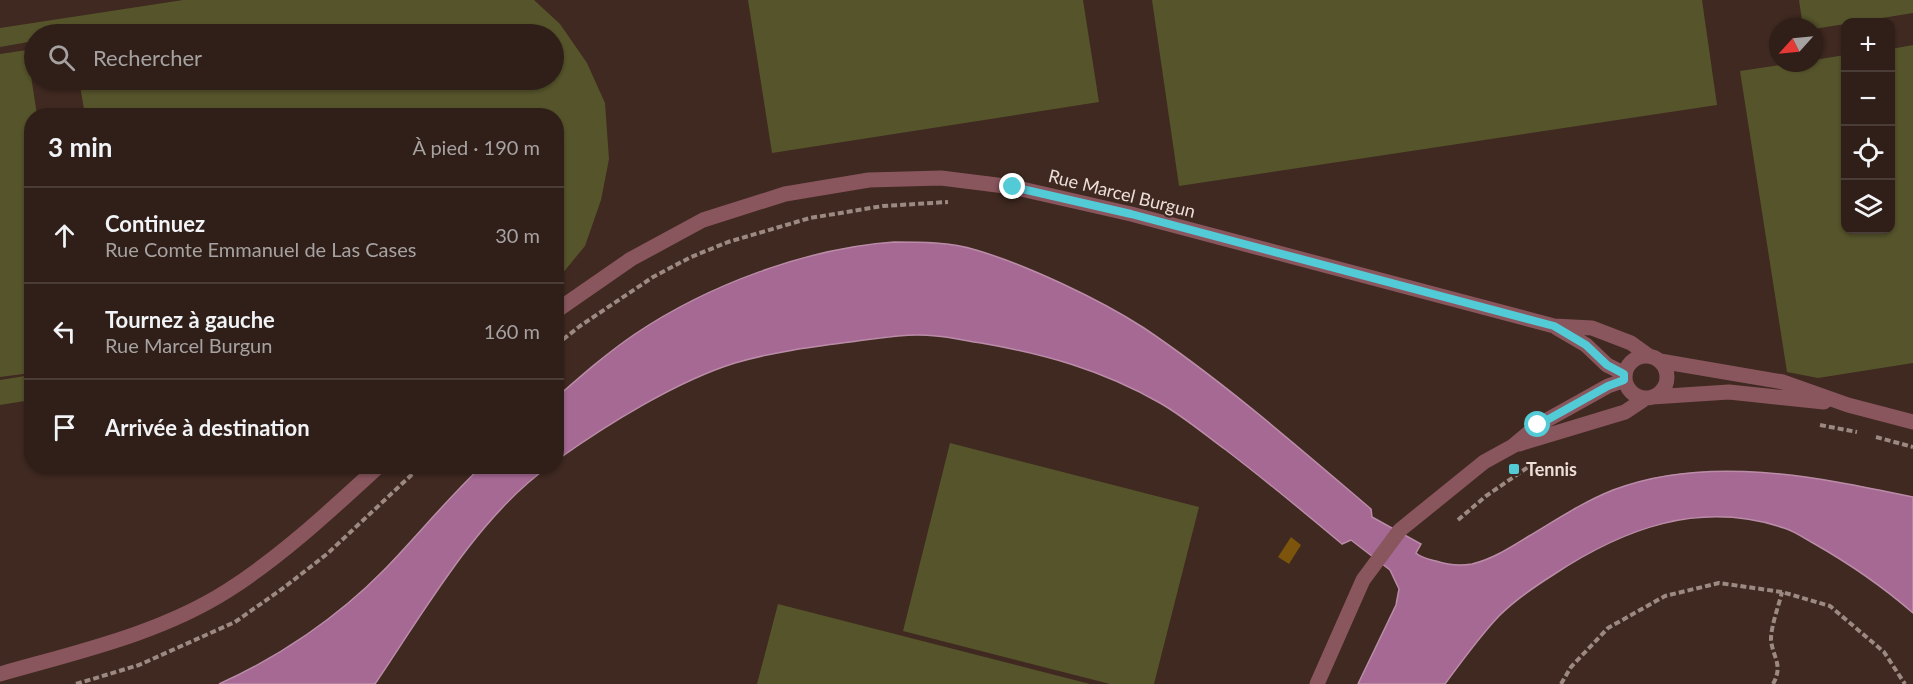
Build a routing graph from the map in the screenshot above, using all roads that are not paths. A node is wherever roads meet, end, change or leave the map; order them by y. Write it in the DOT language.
graph roads {
  1 [pos="564,305"];
  2 [pos="1554,326"];
  3 [pos="1654,358"];
  4 [pos="1624,377"];
  5 [pos="1649,398"];
  6 [pos="1848,405"];
  7 [pos="1913,422"];
  8 [pos="1513,446"];
  9 [pos="370,474"];
  10 [pos="0,674"];
  11 [pos="1317,684"];
  1 -- 2 [label="street, Rue Marcel Burgun"];
  2 -- 3 [label="street, Rue Marcel Burgun"];
  2 -- 4 [label="street, Rue Marcel Burgun"];
  3 -- 4 [label="street"];
  3 -- 5 [label="street"];
  3 -- 6 [label="street"];
  4 -- 5 [label="street"];
  4 -- 8 [label="street"];
  5 -- 6 [label="street"];
  5 -- 8 [label="street"];
  6 -- 7 [label="street"];
  8 -- 11 [label="street"];
  9 -- 10 [label="street"];
}
